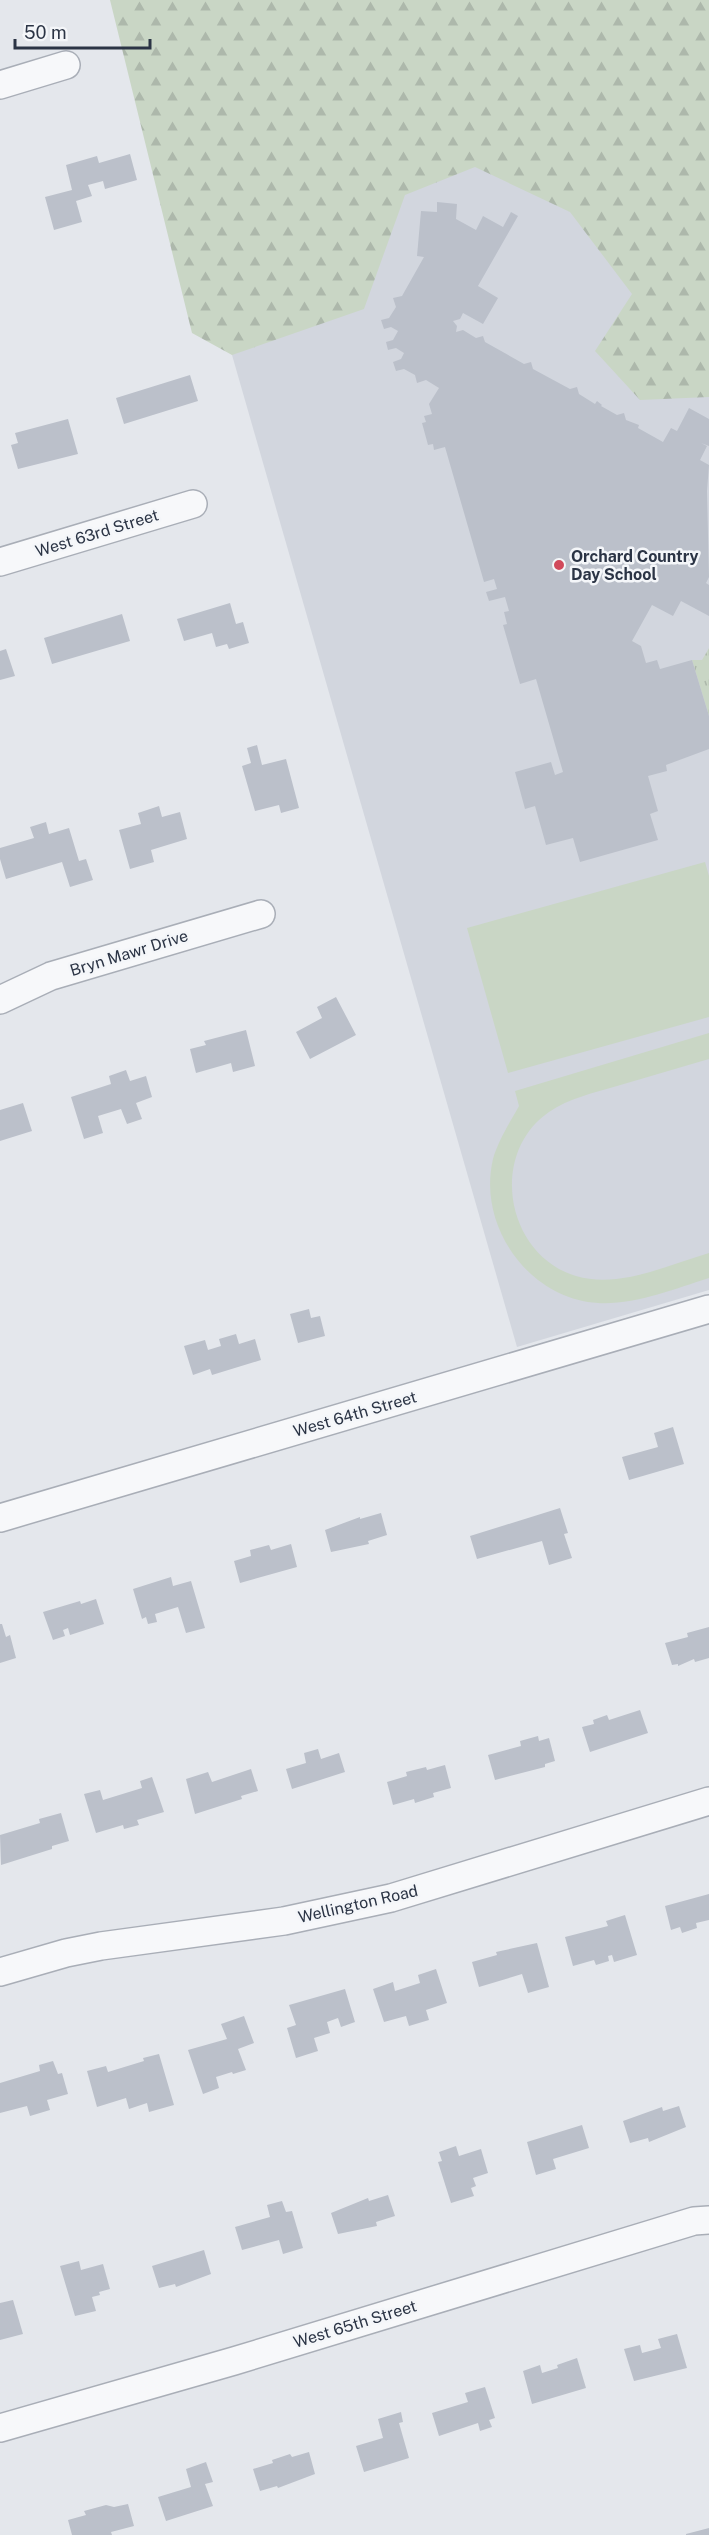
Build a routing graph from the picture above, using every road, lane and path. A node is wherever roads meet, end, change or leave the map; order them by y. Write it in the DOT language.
graph roads {
  1 [pos="66,65"];
  2 [pos="0,85"];
  3 [pos="193,504"];
  4 [pos="0,562"];
  5 [pos="261,914"];
  6 [pos="0,1000"];
  7 [pos="709,1309"];
  8 [pos="0,1518"];
  9 [pos="709,1801"];
  10 [pos="0,1972"];
  11 [pos="709,2220"];
  12 [pos="0,2428"];
  1 -- 2 [label="street"];
  3 -- 4 [label="street, West 63rd Street"];
  5 -- 6 [label="street, Bryn Mawr Drive"];
  7 -- 8 [label="street, West 64th Street"];
  9 -- 10 [label="street, Wellington Road"];
  11 -- 12 [label="street, West 65th Street"];
}
